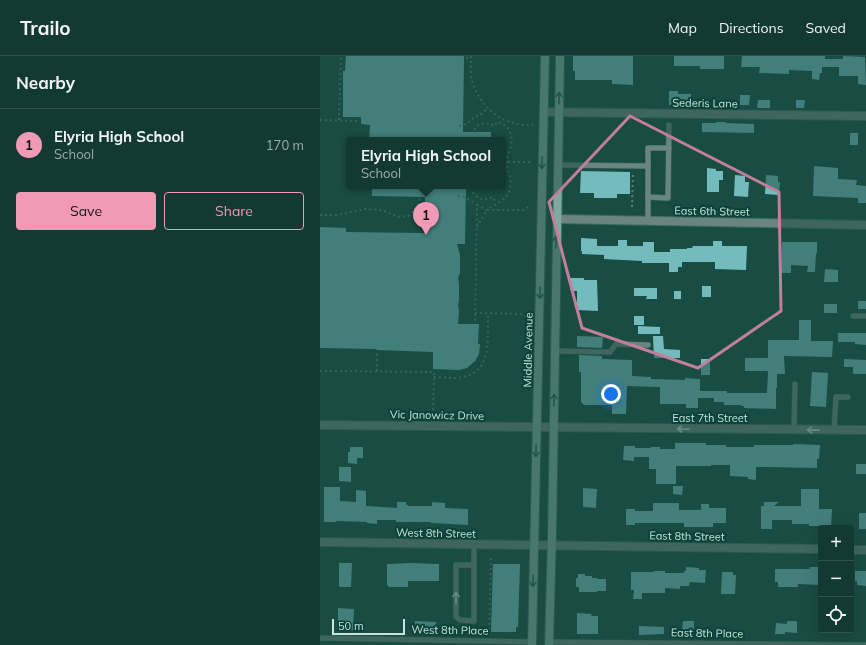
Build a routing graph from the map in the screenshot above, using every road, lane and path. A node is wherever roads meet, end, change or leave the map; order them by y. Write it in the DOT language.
graph roads {
  1 [pos="341,56"];
  2 [pos="545,56"];
  3 [pos="560,56"];
  4 [pos="471,57"];
  5 [pos="466,58"];
  6 [pos="488,108"];
  7 [pos="544,112"];
  8 [pos="559,113"];
  9 [pos="866,116"];
  10 [pos="320,120"];
  11 [pos="339,120"];
  12 [pos="360,121"];
  13 [pos="503,121"];
  14 [pos="533,125"];
  15 [pos="669,125"];
  16 [pos="459,126"];
  17 [pos="474,130"];
  18 [pos="669,148"];
  19 [pos="507,162"];
  20 [pos="532,162"];
  21 [pos="558,165"];
  22 [pos="648,166"];
  23 [pos="633,171"];
  24 [pos="473,192"];
  25 [pos="458,196"];
  26 [pos="648,197"];
  27 [pos="420,198"];
  28 [pos="496,203"];
  29 [pos="477,205"];
  30 [pos="530,205"];
  31 [pos="632,206"];
  32 [pos="487,210"];
  33 [pos="320,215"];
  34 [pos="557,219"];
  35 [pos="648,221"];
  36 [pos="866,225"];
  37 [pos="477,229"];
  38 [pos="475,313"];
  39 [pos="488,313"];
  40 [pos="854,316"];
  41 [pos="866,316"];
  42 [pos="528,318"];
  43 [pos="475,323"];
  44 [pos="648,345"];
  45 [pos="377,352"];
  46 [pos="555,352"];
  47 [pos="320,371"];
  48 [pos="377,372"];
  49 [pos="434,377"];
  50 [pos="795,384"];
  51 [pos="848,397"];
  52 [pos="433,413"];
  53 [pos="320,425"];
  54 [pos="537,427"];
  55 [pos="553,427"];
  56 [pos="794,430"];
  57 [pos="834,430"];
  58 [pos="866,430"];
  59 [pos="320,542"];
  60 [pos="474,544"];
  61 [pos="535,545"];
  62 [pos="552,546"];
  63 [pos="818,549"];
  64 [pos="854,550"];
  65 [pos="866,550"];
  66 [pos="491,558"];
  67 [pos="474,565"];
  68 [pos="489,636"];
  69 [pos="320,638"];
  70 [pos="532,643"];
  71 [pos="549,644"];
  72 [pos="866,645"];
  1 -- 11 [label="path"];
  2 -- 7 [label="main road, Middle Avenue"];
  8 -- 3 [label="main road, one-way"];
  4 -- 5 [label="path"];
  4 -- 6 [label="path"];
  6 -- 13 [label="path"];
  6 -- 16 [label="path"];
  7 -- 8 [label="street, Sederis Lane"];
  7 -- 54 [label="main road, Middle Avenue, one-way"];
  8 -- 9 [label="street, Sederis Lane"];
  8 -- 21 [label="main road"];
  10 -- 11 [label="path"];
  11 -- 12 [label="path"];
  13 -- 14 [label="path"];
  13 -- 17 [label="path"];
  13 -- 19 [label="path"];
  15 -- 18 [label="lane"];
  18 -- 22 [label="lane"];
  18 -- 26 [label="lane"];
  19 -- 20 [label="path"];
  19 -- 28 [label="path"];
  21 -- 22 [label="lane"];
  21 -- 34 [label="main road"];
  22 -- 26 [label="lane"];
  23 -- 31 [label="path"];
  24 -- 28 [label="path"];
  25 -- 29 [label="path"];
  26 -- 35 [label="lane"];
  27 -- 33 [label="path"];
  28 -- 32 [label="path"];
  29 -- 32 [label="path"];
  29 -- 37 [label="path"];
  30 -- 32 [label="path"];
  32 -- 37 [label="path"];
  34 -- 35 [label="street, East 6th Street"];
  46 -- 34 [label="main road, one-way"];
  35 -- 36 [label="street, East 6th Street"];
  37 -- 38 [label="path"];
  38 -- 39 [label="path"];
  38 -- 43 [label="path"];
  39 -- 42 [label="path"];
  39 -- 49 [label="path"];
  40 -- 41 [label="lane"];
  44 -- 46 [label="lane"];
  45 -- 48 [label="path"];
  55 -- 46 [label="main road, one-way"];
  47 -- 48 [label="path"];
  48 -- 49 [label="path"];
  49 -- 52 [label="path"];
  50 -- 56 [label="lane"];
  51 -- 57 [label="lane"];
  53 -- 54 [label="street, Vic Janowicz Drive"];
  54 -- 55 [label="street, Vic Janowicz Drive"];
  54 -- 61 [label="main road, Middle Avenue, one-way"];
  56 -- 55 [label="street, East 7th Street, one-way"];
  55 -- 62 [label="main road"];
  57 -- 56 [label="street, East 7th Street, one-way"];
  57 -- 58 [label="street, East 7th Street"];
  59 -- 60 [label="street, West 8th Street"];
  60 -- 61 [label="street, West 8th Street"];
  60 -- 67 [label="lane"];
  61 -- 62 [label="street, West 8th Street"];
  61 -- 70 [label="main road, Middle Avenue, one-way"];
  62 -- 63 [label="street, East 8th Street"];
  62 -- 71 [label="main road"];
  64 -- 65 [label="street"];
  66 -- 68 [label="path"];
  67 -- 67 [label="lane, one-way"];
  69 -- 70 [label="lane, West 8th Place"];
  71 -- 72 [label="lane, East 8th Place"];
}
